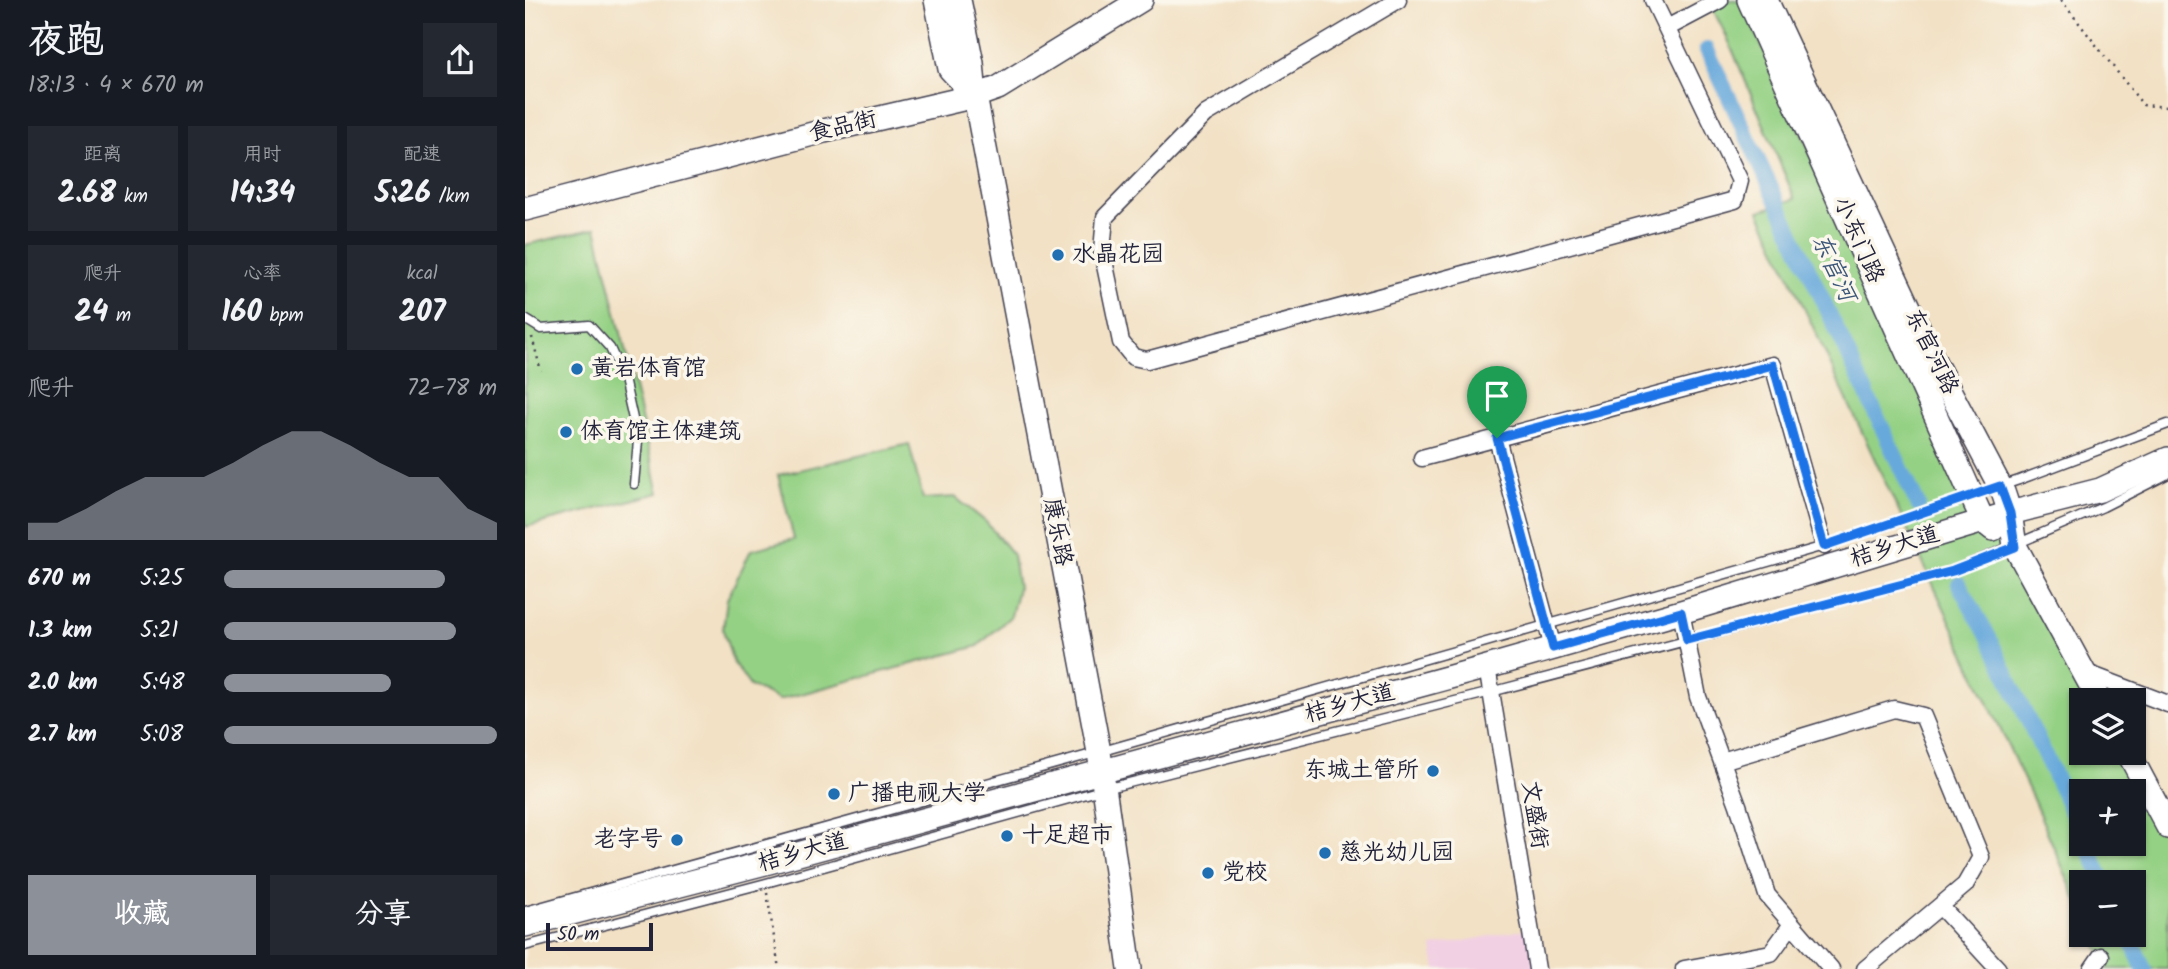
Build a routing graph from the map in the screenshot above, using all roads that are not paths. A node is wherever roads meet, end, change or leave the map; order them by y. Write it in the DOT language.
graph roads {
  1 [pos="936,0"];
  2 [pos="959,0"];
  3 [pos="1141,0"];
  4 [pos="1398,0"];
  5 [pos="1720,0"];
  6 [pos="1749,0"];
  7 [pos="1766,0"];
  8 [pos="1659,2"];
  9 [pos="1667,28"];
  10 [pos="975,96"];
  11 [pos="525,209"];
  12 [pos="525,319"];
  13 [pos="2168,424"];
  14 [pos="1497,438"];
  15 [pos="1422,458"];
  16 [pos="2168,459"];
  17 [pos="2168,474"];
  18 [pos="634,484"];
  19 [pos="2000,486"];
  20 [pos="1972,496"];
  21 [pos="2010,513"];
  22 [pos="1983,521"];
  23 [pos="1824,546"];
  24 [pos="2015,547"];
  25 [pos="1681,612"];
  26 [pos="1546,625"];
  27 [pos="1687,640"];
  28 [pos="1553,648"];
  29 [pos="1487,667"];
  30 [pos="2084,672"];
  31 [pos="2093,688"];
  32 [pos="1491,692"];
  33 [pos="2168,704"];
  34 [pos="1722,761"];
  35 [pos="2135,765"];
  36 [pos="1102,771"];
  37 [pos="2168,827"];
  38 [pos="1940,906"];
  39 [pos="525,911"];
  40 [pos="1792,923"];
  41 [pos="525,925"];
  42 [pos="525,946"];
  43 [pos="1130,969"];
  44 [pos="1537,969"];
  45 [pos="1684,969"];
  46 [pos="1831,969"];
  47 [pos="1865,969"];
  48 [pos="1998,969"];
  1 -- 10 [label="street"];
  2 -- 10 [label="street, 康乐路"];
  3 -- 10 [label="street, 食品街"];
  4 -- 9 [label="street"];
  5 -- 9 [label="street"];
  6 -- 20 [label="street, 小东门路"];
  7 -- 19 [label="street, 东官河路"];
  8 -- 9 [label="street"];
  10 -- 11 [label="street, 食品街"];
  10 -- 36 [label="street, 康乐路"];
  12 -- 18 [label="lane"];
  13 -- 19 [label="lane"];
  14 -- 15 [label="street"];
  14 -- 23 [label="street"];
  14 -- 26 [label="street"];
  16 -- 21 [label="street, 桔乡大道"];
  17 -- 24 [label="lane"];
  19 -- 20 [label="lane"];
  19 -- 21 [label="street, 东官河路"];
  20 -- 22 [label="street, 小东门路"];
  20 -- 23 [label="lane"];
  21 -- 22 [label="street, 桔乡大道"];
  21 -- 24 [label="street, 东官河路"];
  22 -- 24 [label="street, 小东门路"];
  22 -- 25 [label="street, 桔乡大道"];
  23 -- 26 [label="lane"];
  24 -- 27 [label="lane"];
  24 -- 30 [label="street, 东官河路"];
  25 -- 27 [label="street"];
  25 -- 28 [label="street, 桔乡大道"];
  26 -- 28 [label="street"];
  26 -- 36 [label="lane"];
  27 -- 32 [label="lane"];
  27 -- 34 [label="street"];
  28 -- 29 [label="street, 桔乡大道"];
  29 -- 32 [label="street, 文盛街"];
  29 -- 36 [label="street, 桔乡大道"];
  30 -- 31 [label="street, 东官河路"];
  30 -- 33 [label="street"];
  32 -- 36 [label="lane"];
  32 -- 44 [label="street, 文盛街"];
  34 -- 38 [label="street"];
  34 -- 40 [label="street"];
  35 -- 37 [label="street"];
  36 -- 39 [label="lane"];
  36 -- 41 [label="street, 桔乡大道"];
  36 -- 42 [label="lane"];
  36 -- 43 [label="street, 康乐路"];
  38 -- 47 [label="street"];
  38 -- 48 [label="street"];
  40 -- 45 [label="street"];
  40 -- 46 [label="street"];
}
